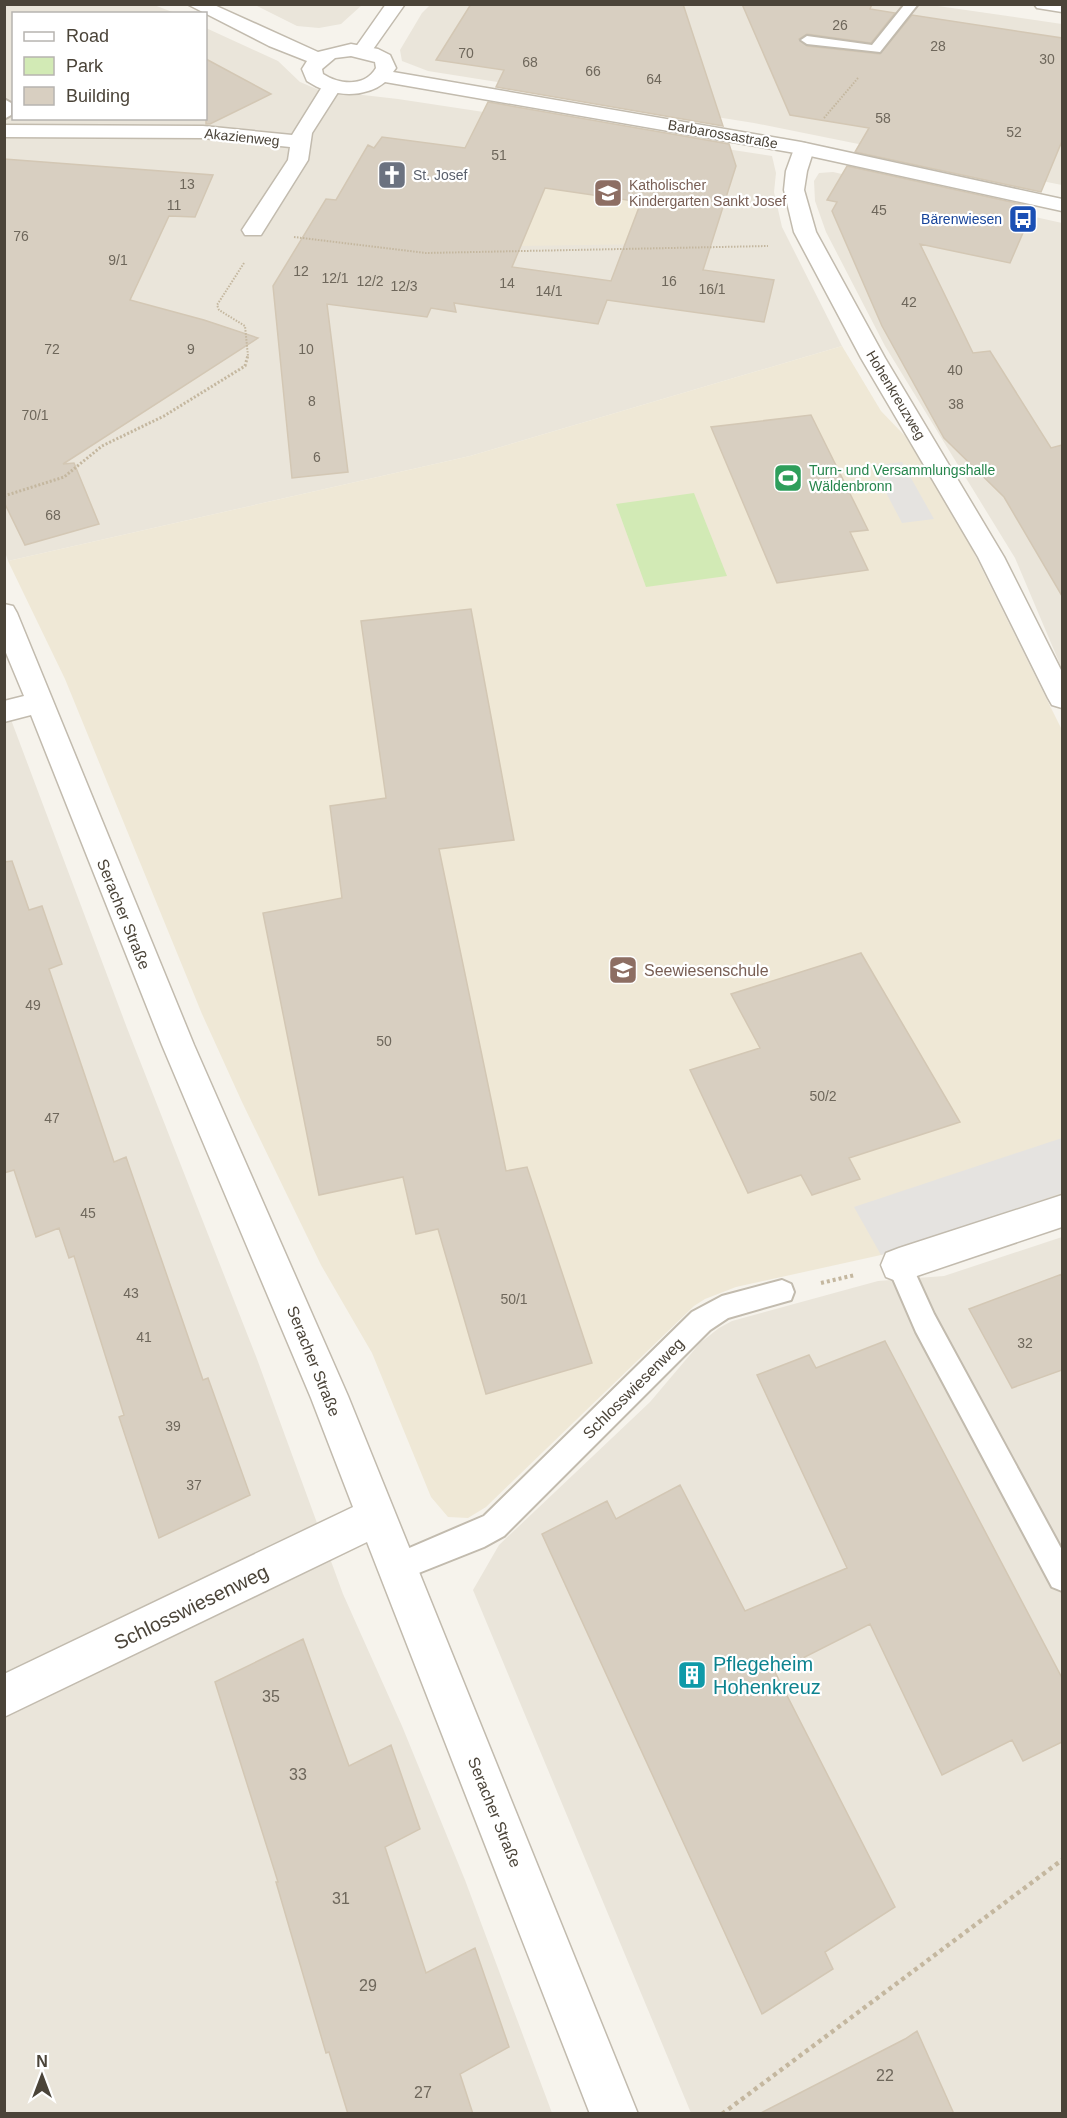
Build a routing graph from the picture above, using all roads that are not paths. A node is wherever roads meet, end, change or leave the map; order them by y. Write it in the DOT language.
graph roads {
  1 [pos="196,4"];
  2 [pos="396,4"];
  3 [pos="912,4"];
  4 [pos="1043,4"];
  5 [pos="1062,7"];
  6 [pos="807,40"];
  7 [pos="362,51"];
  8 [pos="319,59"];
  9 [pos="382,76"];
  10 [pos="332,86"];
  11 [pos="4,103"];
  12 [pos="4,115"];
  13 [pos="4,131"];
  14 [pos="300,142"];
  15 [pos="804,148"];
  16 [pos="1062,205"];
  17 [pos="253,230"];
  18 [pos="4,613"];
  19 [pos="1062,698"];
  20 [pos="40,702"];
  21 [pos="4,712"];
  22 [pos="1062,1211"];
  23 [pos="899,1265"];
  24 [pos="782,1292"];
  25 [pos="376,1517"];
  26 [pos="396,1568"];
  27 [pos="1062,1577"];
  28 [pos="4,1696"];
  29 [pos="614,2114"];
  1 -- 8 [label="street"];
  2 -- 7 [label="street"];
  3 -- 6 [label="lane"];
  4 -- 5 [label="street"];
  7 -- 8 [label="street"];
  7 -- 9 [label="street"];
  8 -- 10 [label="street"];
  9 -- 10 [label="street"];
  9 -- 15 [label="street, Barbarossastraße"];
  10 -- 14 [label="street"];
  11 -- 12 [label="lane"];
  13 -- 14 [label="street, Akazienweg"];
  14 -- 17 [label="street"];
  15 -- 16 [label="street, Barbarossastraße"];
  15 -- 19 [label="street, Hohenkreuzweg"];
  18 -- 20 [label="street, Seracher Straße"];
  20 -- 21 [label="street"];
  20 -- 25 [label="street, Seracher Straße"];
  22 -- 23 [label="street"];
  23 -- 27 [label="lane"];
  24 -- 26 [label="lane, Schlosswiesenweg"];
  25 -- 26 [label="street, Seracher Straße"];
  25 -- 28 [label="street, Schlosswiesenweg"];
  26 -- 29 [label="street, Seracher Straße"];
}
